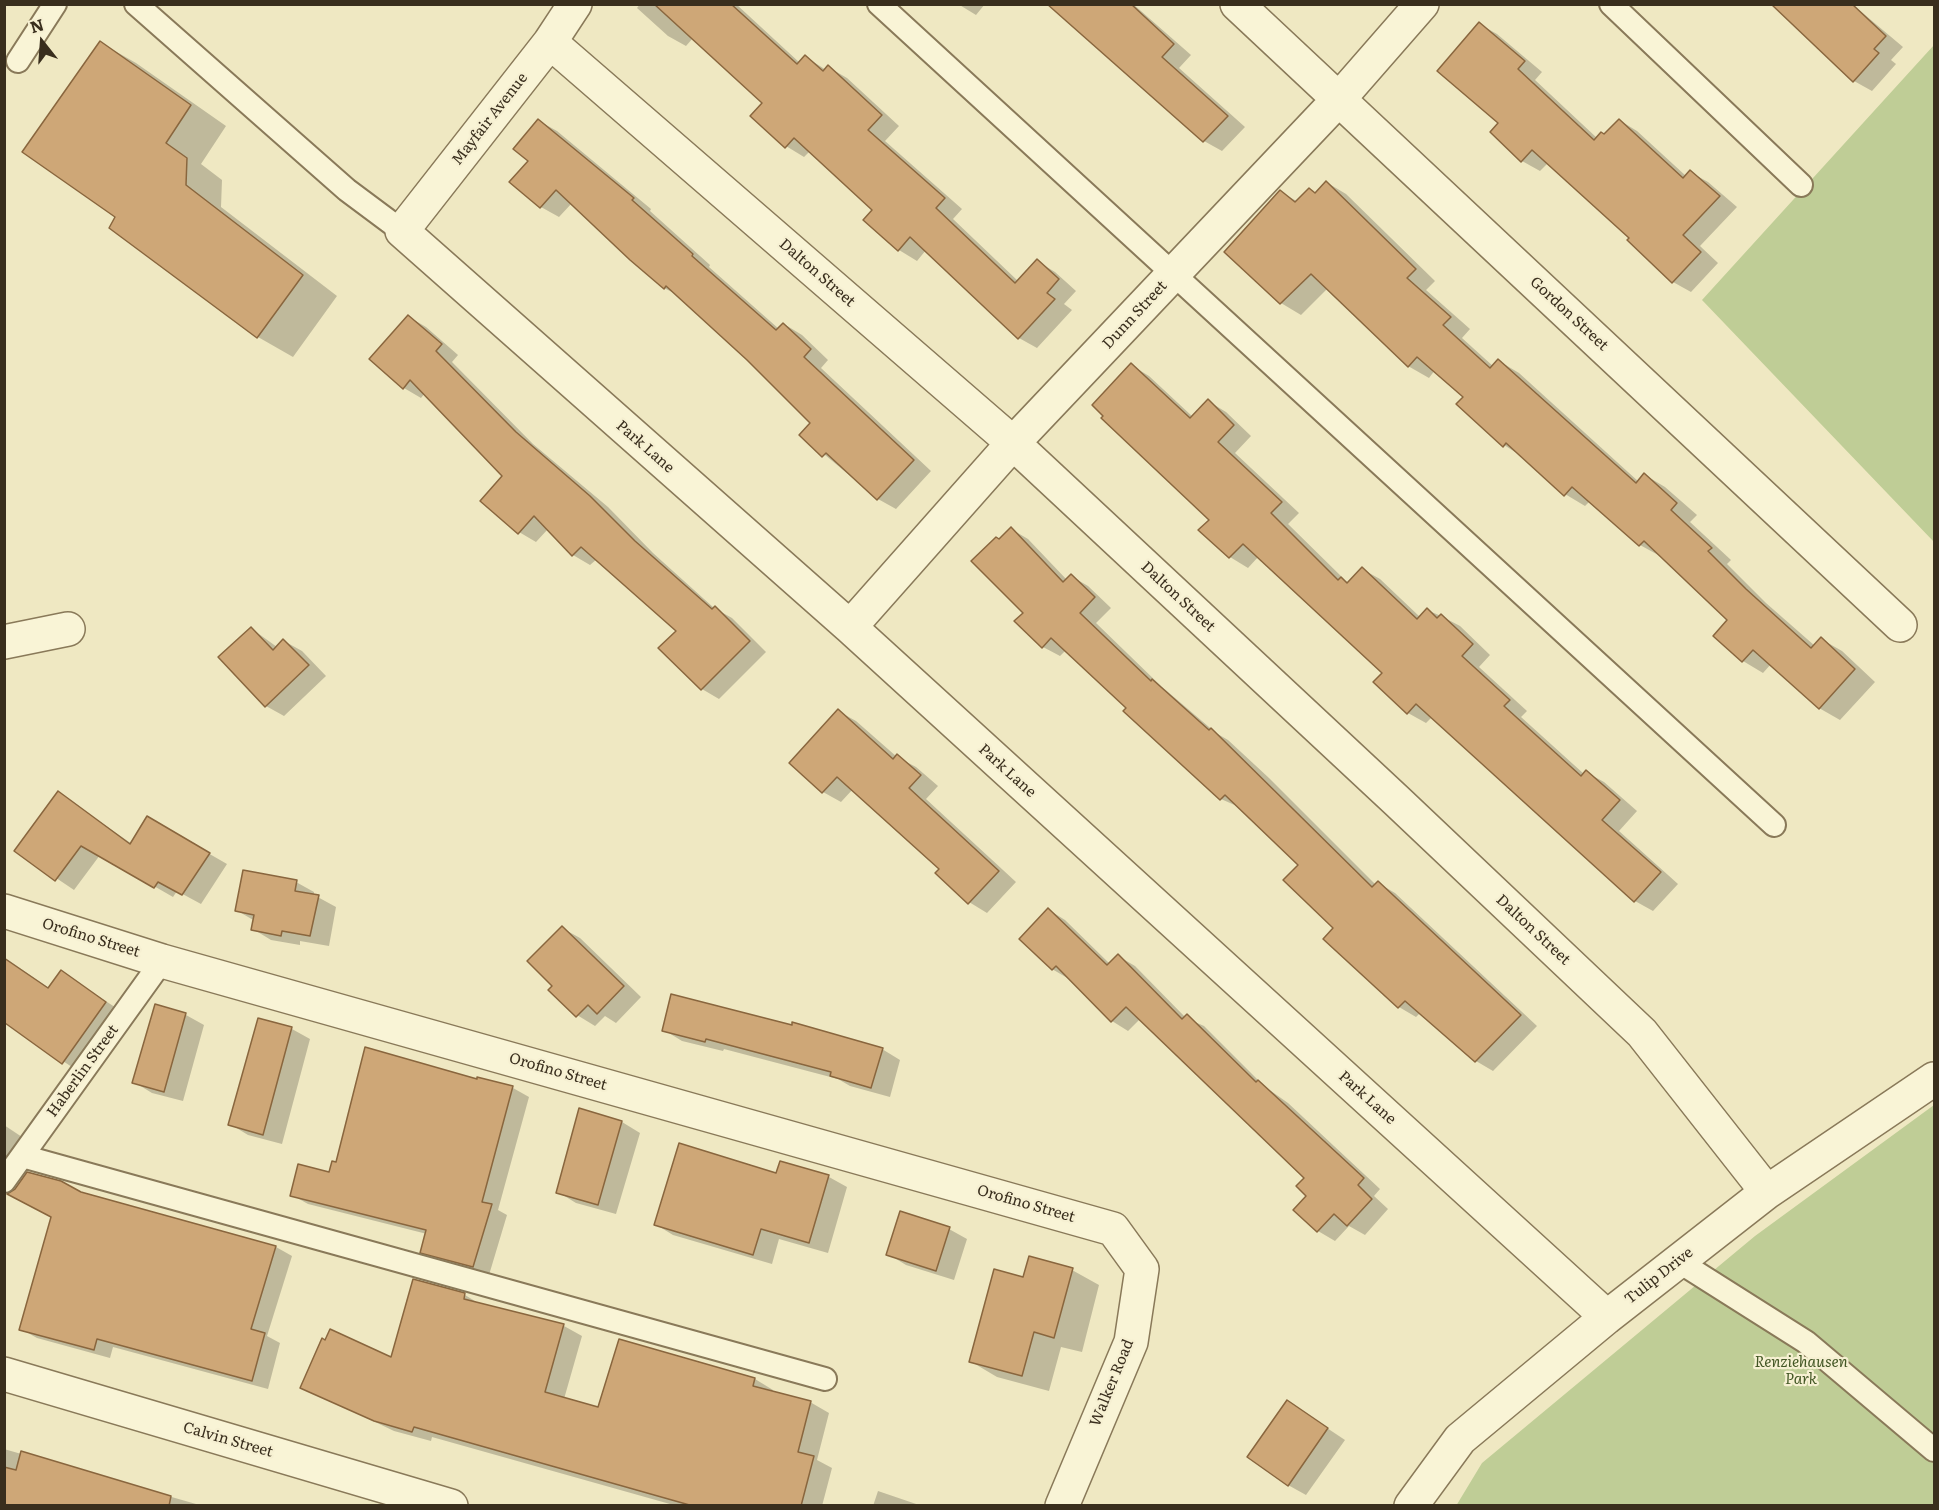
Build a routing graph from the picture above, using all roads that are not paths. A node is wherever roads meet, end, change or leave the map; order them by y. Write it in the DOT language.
graph roads {
  1 [pos="55,4"];
  2 [pos="136,4"];
  3 [pos="575,4"];
  4 [pos="879,4"];
  5 [pos="1237,4"];
  6 [pos="1422,4"];
  7 [pos="1611,4"];
  8 [pos="550,42"];
  9 [pos="18,61"];
  10 [pos="1340,99"];
  11 [pos="1801,184"];
  12 [pos="402,231"];
  13 [pos="1174,274"];
  14 [pos="1013,443"];
  15 [pos="1900,625"];
  16 [pos="850,627"];
  17 [pos="68,629"];
  18 [pos="4,642"];
  19 [pos="1774,825"];
  20 [pos="4,911"];
  21 [pos="162,961"];
  22 [pos="1935,1079"];
  23 [pos="22,1156"];
  24 [pos="4,1181"];
  25 [pos="1767,1192"];
  26 [pos="1113,1229"];
  27 [pos="1678,1261"];
  28 [pos="1607,1317"];
  29 [pos="4,1374"];
  30 [pos="825,1380"];
  31 [pos="1935,1450"];
  32 [pos="451,1506"];
  33 [pos="1062,1506"];
  34 [pos="1411,1506"];
  1 -- 9 [label="lane"];
  2 -- 12 [label="lane"];
  3 -- 8 [label="street, Mayfair Avenue"];
  4 -- 13 [label="lane"];
  5 -- 10 [label="street, Gordon Street"];
  6 -- 10 [label="street, Dunn Street"];
  7 -- 11 [label="lane"];
  8 -- 12 [label="street, Mayfair Avenue"];
  8 -- 14 [label="street, Dalton Street"];
  10 -- 13 [label="street, Dunn Street"];
  10 -- 15 [label="street, Gordon Street"];
  12 -- 16 [label="street, Park Lane"];
  13 -- 14 [label="street, Dunn Street"];
  13 -- 19 [label="lane"];
  14 -- 16 [label="street, Dunn Street"];
  14 -- 25 [label="street, Dalton Street"];
  16 -- 28 [label="street, Park Lane"];
  17 -- 18 [label="street"];
  20 -- 21 [label="street, Orofino Street"];
  21 -- 23 [label="lane, Haberlin Street"];
  21 -- 26 [label="street, Orofino Street"];
  22 -- 25 [label="street, Tulip Drive"];
  23 -- 24 [label="lane, Haberlin Street"];
  23 -- 30 [label="lane"];
  25 -- 27 [label="street, Tulip Drive"];
  26 -- 33 [label="street, Walker Road"];
  27 -- 28 [label="street, Tulip Drive"];
  27 -- 31 [label="lane"];
  28 -- 34 [label="street, Tulip Drive"];
  29 -- 32 [label="street, Calvin Street"];
}
